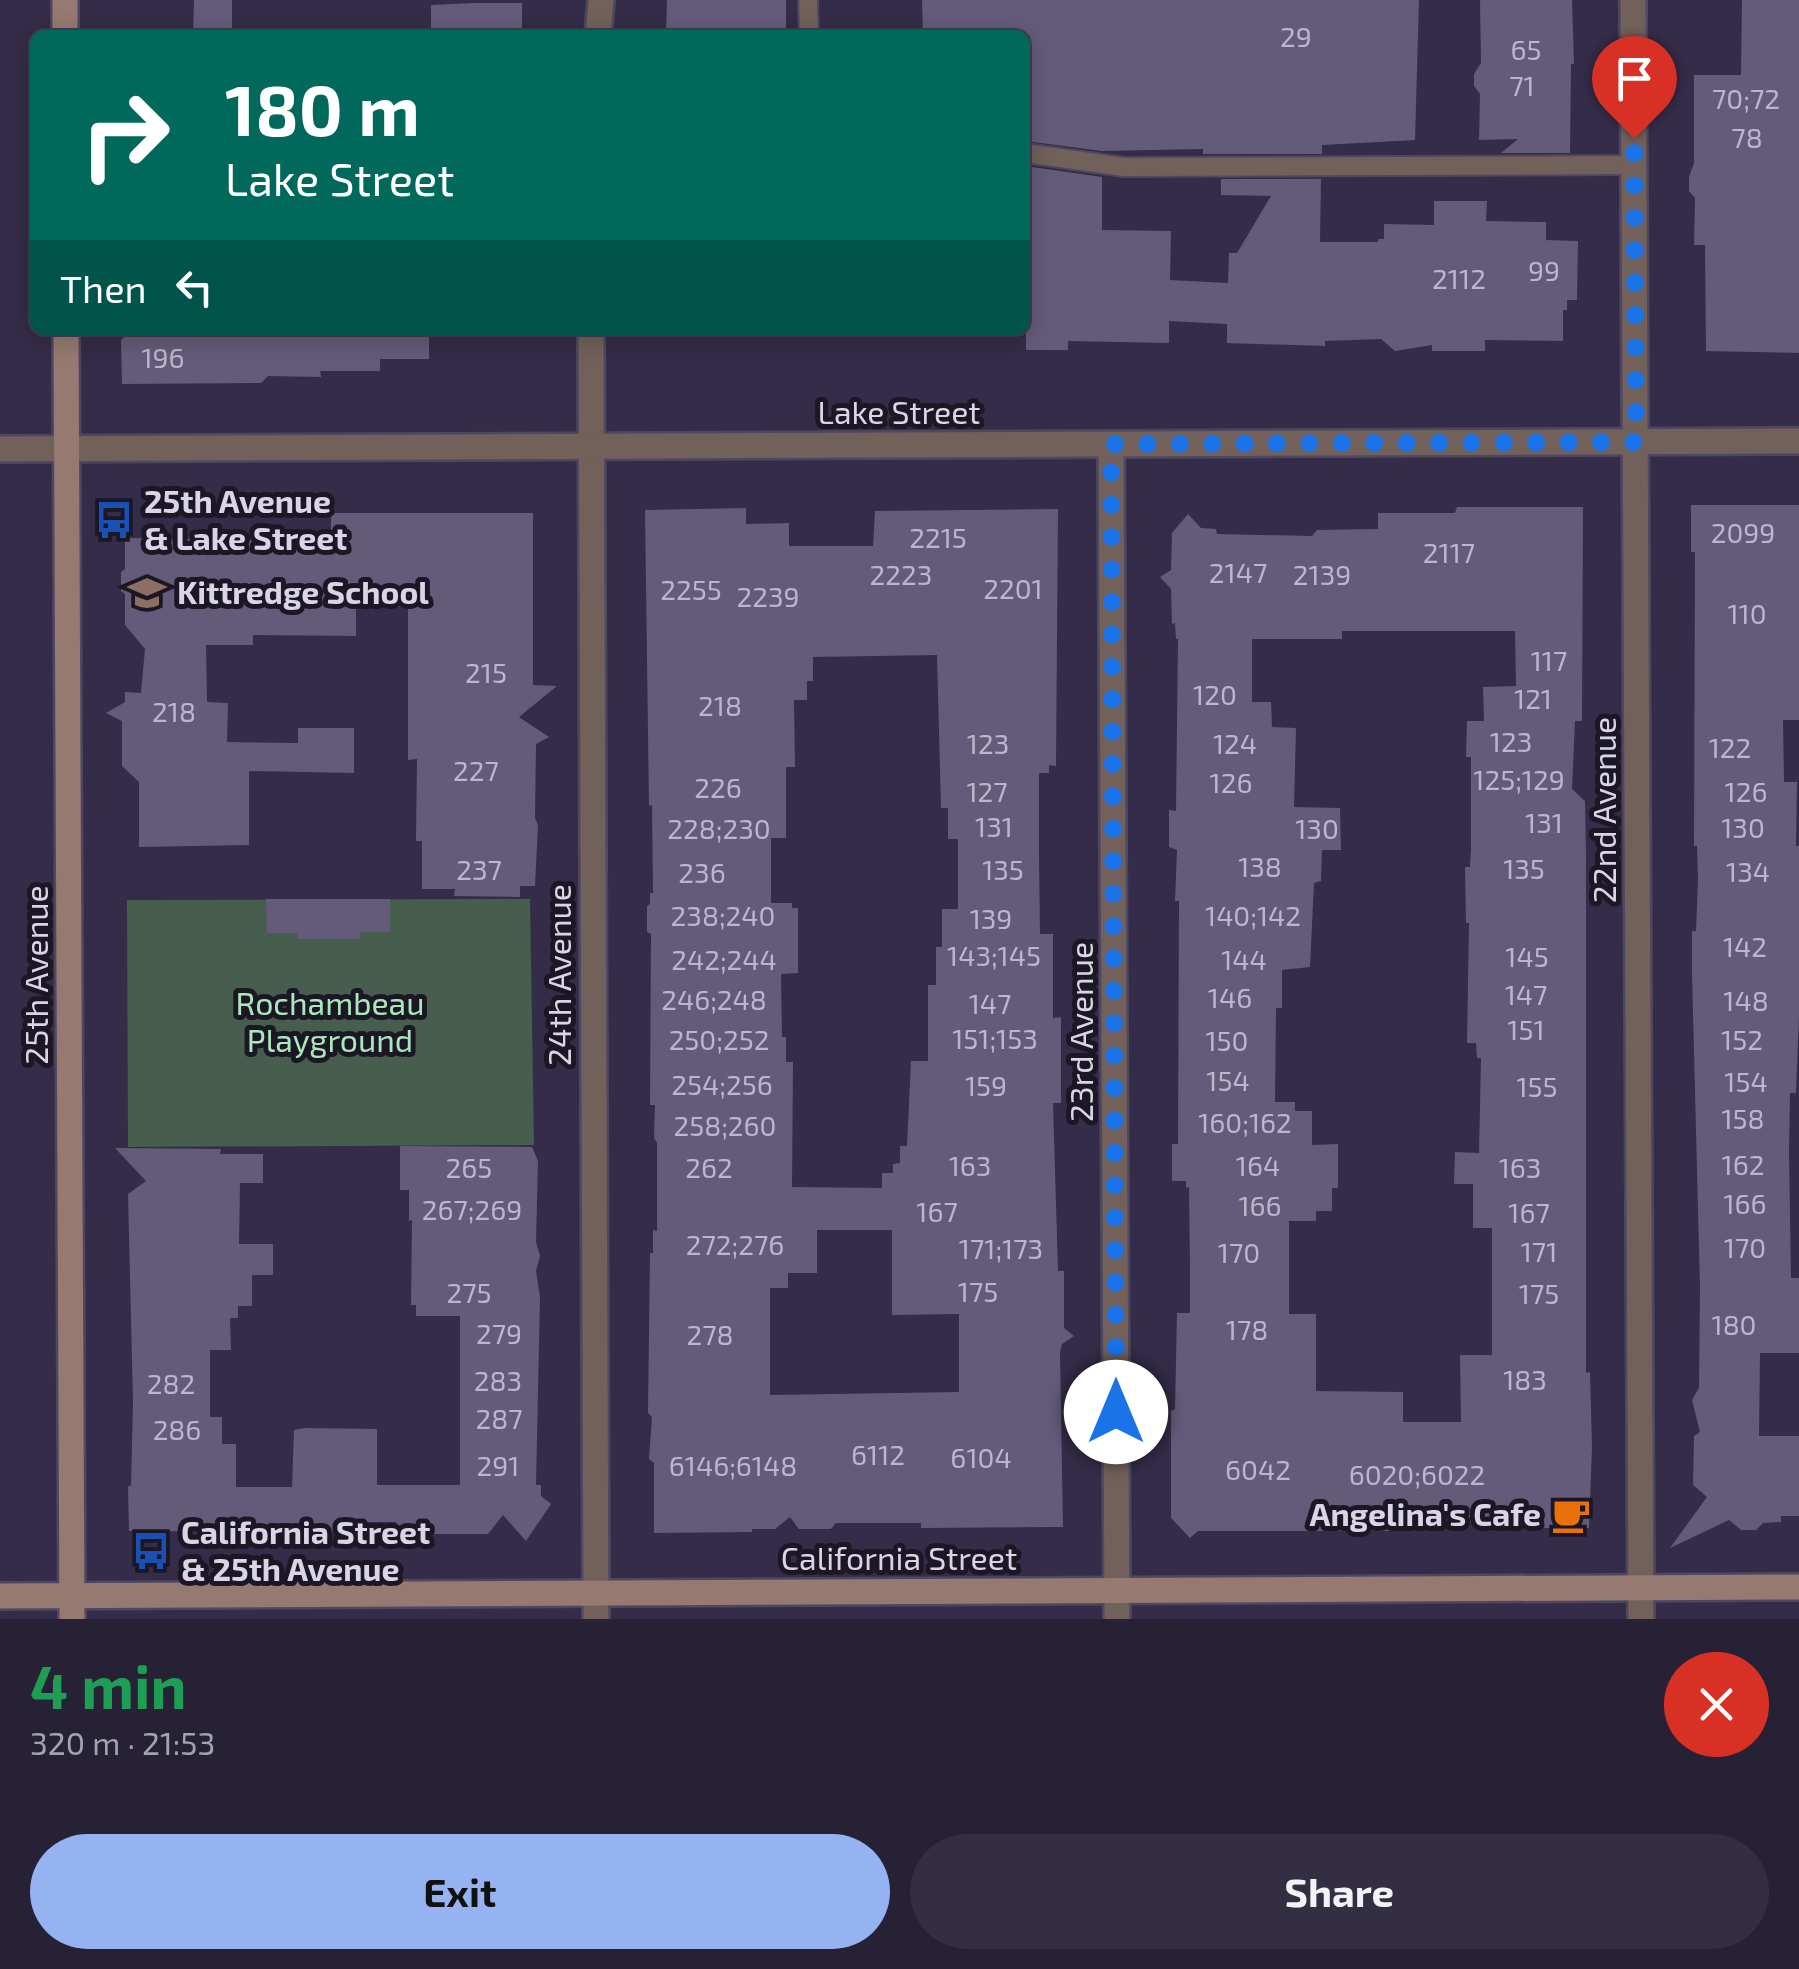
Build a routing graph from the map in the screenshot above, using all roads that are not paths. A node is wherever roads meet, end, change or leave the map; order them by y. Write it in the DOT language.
graph roads {
  1 [pos="64,0"];
  2 [pos="601,0"];
  3 [pos="808,0"];
  4 [pos="1633,0"];
  5 [pos="65,30"];
  6 [pos="598,30"];
  7 [pos="809,30"];
  8 [pos="1030,154"];
  9 [pos="1634,165"];
  10 [pos="66,335"];
  11 [pos="591,335"];
  12 [pos="1799,441"];
  13 [pos="1636,442"];
  14 [pos="1111,444"];
  15 [pos="590,447"];
  16 [pos="0,449"];
  17 [pos="67,449"];
  18 [pos="1799,1587"];
  19 [pos="1641,1588"];
  20 [pos="1117,1590"];
  21 [pos="596,1592"];
  22 [pos="0,1596"];
  23 [pos="72,1607"];
  24 [pos="596,1619"];
  25 [pos="1117,1619"];
  26 [pos="1641,1619"];
  1 -- 5 [label="street"];
  2 -- 6 [label="street"];
  3 -- 7 [label="lane"];
  4 -- 9 [label="street, 22nd Avenue"];
  8 -- 9 [label="lane"];
  9 -- 13 [label="street, 22nd Avenue"];
  10 -- 17 [label="street, 25th Avenue"];
  11 -- 15 [label="street, 24th Avenue"];
  12 -- 13 [label="street, Lake Street"];
  13 -- 14 [label="street, Lake Street"];
  13 -- 19 [label="street, 22nd Avenue"];
  14 -- 15 [label="street, Lake Street"];
  14 -- 20 [label="street, 23rd Avenue"];
  15 -- 17 [label="street, Lake Street"];
  15 -- 21 [label="street, 24th Avenue"];
  16 -- 17 [label="street, Lake Street"];
  17 -- 23 [label="street, 25th Avenue"];
  18 -- 19 [label="street, California Street"];
  19 -- 20 [label="street, California Street"];
  19 -- 26 [label="street, 22nd Avenue"];
  20 -- 21 [label="street, California Street"];
  20 -- 25 [label="street, 23rd Avenue"];
  21 -- 23 [label="street, California Street"];
  21 -- 24 [label="street, 24th Avenue"];
  22 -- 23 [label="street, California Street"];
}
